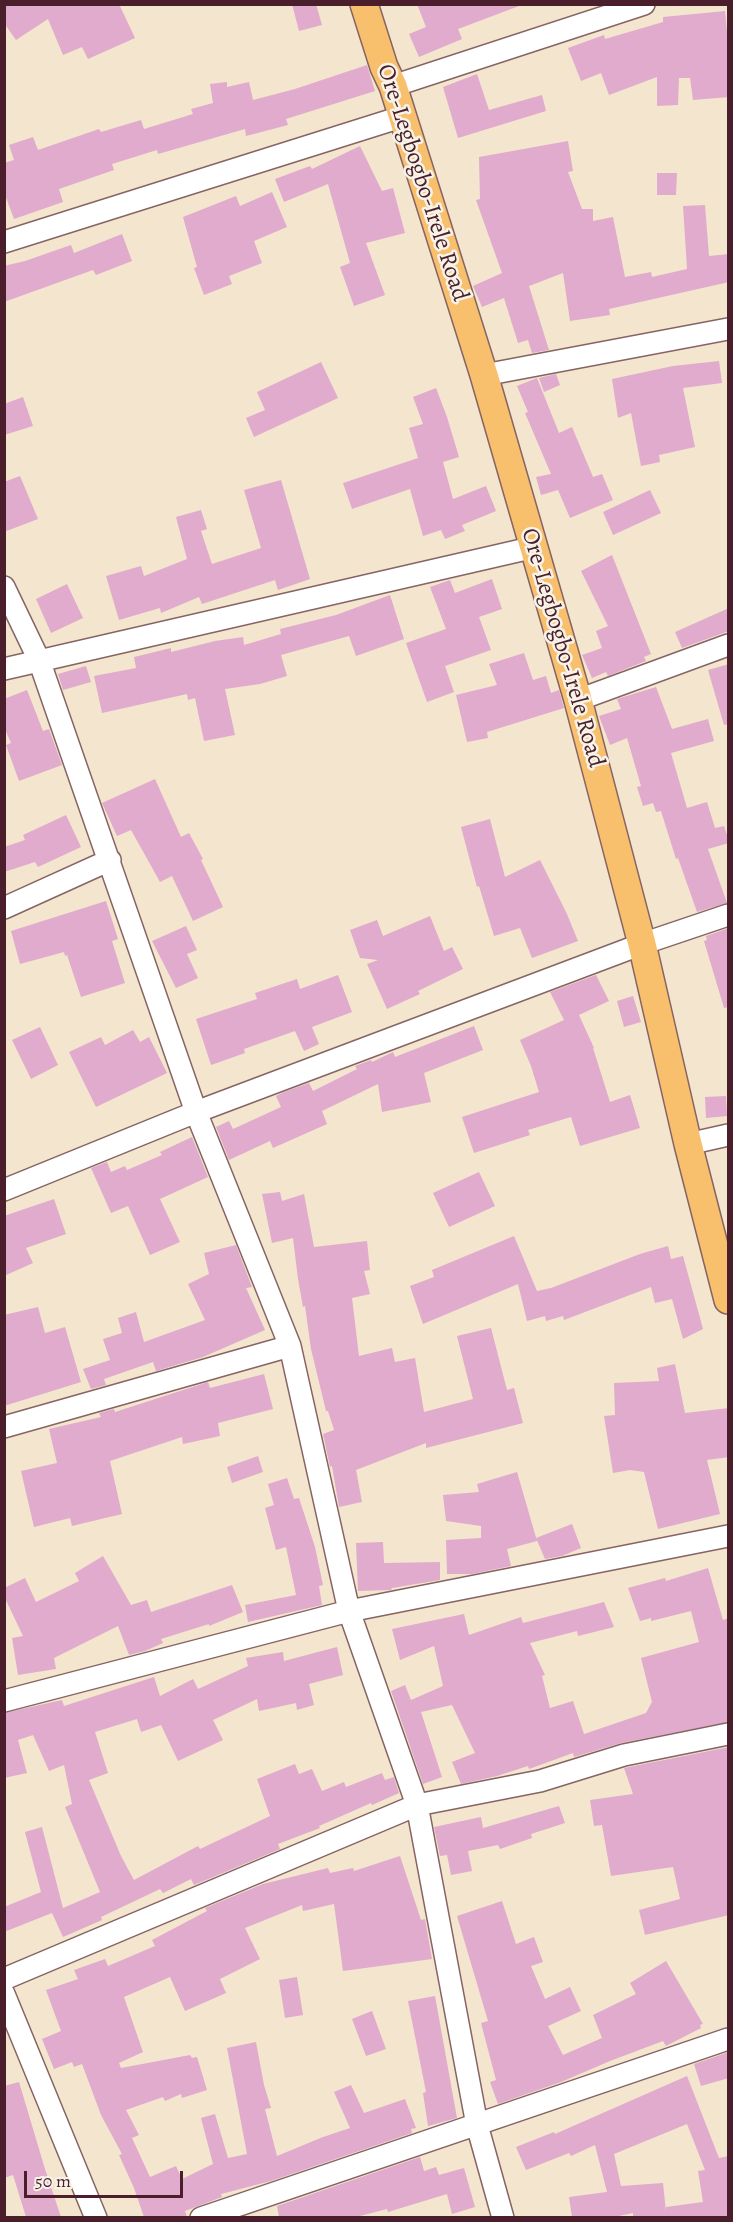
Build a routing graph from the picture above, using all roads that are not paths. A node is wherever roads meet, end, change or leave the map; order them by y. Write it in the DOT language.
graph roads {
  1 [pos="364,4"];
  2 [pos="644,4"];
  3 [pos="393,86"];
  4 [pos="401,117"];
  5 [pos="4,242"];
  6 [pos="729,329"];
  7 [pos="483,375"];
  8 [pos="535,547"];
  9 [pos="4,587"];
  10 [pos="729,645"];
  11 [pos="39,660"];
  12 [pos="4,669"];
  13 [pos="578,700"];
  14 [pos="110,860"];
  15 [pos="4,908"];
  16 [pos="729,915"];
  17 [pos="642,944"];
  18 [pos="196,1112"];
  19 [pos="729,1136"];
  20 [pos="688,1144"];
  21 [pos="4,1190"];
  22 [pos="729,1300"];
  23 [pos="290,1346"];
  24 [pos="4,1427"];
  25 [pos="729,1536"];
  26 [pos="349,1611"];
  27 [pos="4,1701"];
  28 [pos="729,1734"];
  29 [pos="417,1806"];
  30 [pos="4,1979"];
  31 [pos="4,1994"];
  32 [pos="729,2039"];
  33 [pos="477,2125"];
  34 [pos="96,2217"];
  35 [pos="201,2217"];
  36 [pos="503,2217"];
  1 -- 3 [label="main road, Ore-Legbogbo-Irele Road"];
  2 -- 3 [label="street"];
  3 -- 4 [label="main road, Ore-Legbogbo-Irele Road"];
  4 -- 5 [label="street"];
  4 -- 7 [label="main road, Ore-Legbogbo-Irele Road"];
  6 -- 7 [label="street"];
  7 -- 8 [label="main road, Ore-Legbogbo-Irele Road"];
  8 -- 11 [label="street"];
  8 -- 13 [label="main road, Ore-Legbogbo-Irele Road"];
  9 -- 11 [label="street"];
  10 -- 13 [label="street"];
  11 -- 12 [label="street"];
  11 -- 14 [label="street"];
  13 -- 17 [label="main road, Ore-Legbogbo-Irele Road"];
  14 -- 15 [label="street"];
  14 -- 18 [label="street"];
  16 -- 17 [label="street"];
  17 -- 18 [label="street"];
  17 -- 20 [label="main road, Ore-Legbogbo-Irele Road"];
  18 -- 21 [label="street"];
  18 -- 23 [label="street"];
  19 -- 20 [label="street"];
  20 -- 22 [label="main road, Ore-Legbogbo-Irele Road"];
  23 -- 24 [label="street"];
  23 -- 26 [label="street"];
  25 -- 26 [label="street"];
  26 -- 27 [label="street"];
  26 -- 29 [label="street"];
  28 -- 29 [label="street"];
  29 -- 30 [label="street"];
  29 -- 33 [label="street"];
  31 -- 34 [label="street"];
  32 -- 33 [label="street"];
  33 -- 35 [label="street"];
  33 -- 36 [label="street"];
}
